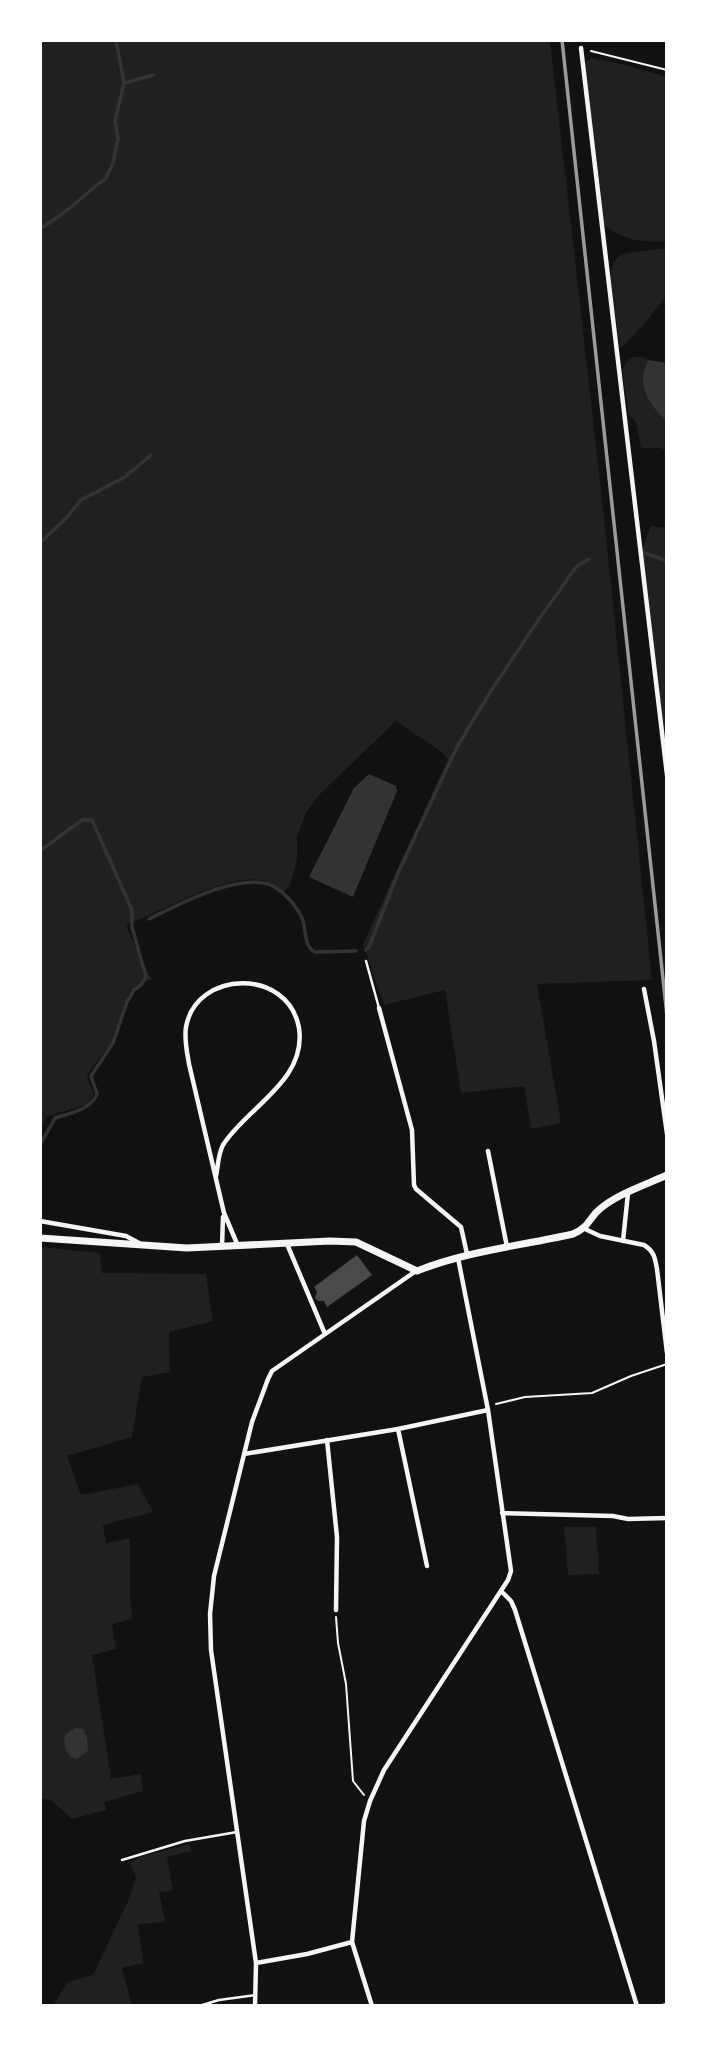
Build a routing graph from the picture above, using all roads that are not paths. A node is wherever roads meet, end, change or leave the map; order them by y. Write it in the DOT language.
graph roads {
  1 [pos="580,48"];
  2 [pos="667,775"];
  3 [pos="366,961"];
  4 [pos="644,989"];
  5 [pos="379,1008"];
  6 [pos="667,1134"];
  7 [pos="488,1151"];
  8 [pos="667,1175"];
  9 [pos="216,1176"];
  10 [pos="628,1193"];
  11 [pos="224,1213"];
  12 [pos="40,1221"];
  13 [pos="585,1229"];
  14 [pos="40,1238"];
  15 [pos="623,1241"];
  16 [pos="287,1244"];
  17 [pos="142,1245"];
  18 [pos="238,1247"];
  19 [pos="507,1247"];
  20 [pos="222,1248"];
  21 [pos="467,1254"];
  22 [pos="458,1257"];
  23 [pos="417,1271"];
  24 [pos="325,1334"];
  25 [pos="667,1353"];
  26 [pos="487,1408"];
  27 [pos="398,1429"];
  28 [pos="327,1440"];
  29 [pos="244,1454"];
  30 [pos="502,1513"];
  31 [pos="667,1518"];
  32 [pos="427,1566"];
  33 [pos="501,1591"];
  34 [pos="336,1610"];
  35 [pos="237,1832"];
  36 [pos="122,1860"];
  37 [pos="352,1942"];
  38 [pos="256,1963"];
  39 [pos="256,1995"];
  40 [pos="199,2006"];
  41 [pos="255,2006"];
  42 [pos="372,2006"];
  43 [pos="637,2006"];
  1 -- 2 [label="street"];
  3 -- 5 [label="lane"];
  4 -- 6 [label="street"];
  5 -- 21 [label="street"];
  7 -- 19 [label="street"];
  8 -- 10 [label="main road"];
  9 -- 9 [label="street"];
  9 -- 11 [label="street"];
  10 -- 13 [label="main road"];
  10 -- 15 [label="street"];
  11 -- 18 [label="street"];
  11 -- 20 [label="street"];
  12 -- 17 [label="street"];
  13 -- 15 [label="street"];
  13 -- 19 [label="main road"];
  14 -- 17 [label="main road"];
  15 -- 25 [label="street"];
  16 -- 18 [label="main road"];
  16 -- 23 [label="main road"];
  16 -- 24 [label="street"];
  17 -- 20 [label="main road"];
  18 -- 20 [label="main road"];
  19 -- 21 [label="main road"];
  21 -- 22 [label="main road"];
  22 -- 23 [label="main road"];
  22 -- 26 [label="street"];
  23 -- 24 [label="street"];
  24 -- 29 [label="street"];
  26 -- 27 [label="street"];
  26 -- 30 [label="street"];
  27 -- 28 [label="street"];
  27 -- 32 [label="street"];
  28 -- 29 [label="street"];
  28 -- 34 [label="street"];
  29 -- 35 [label="street"];
  30 -- 31 [label="street"];
  30 -- 33 [label="street"];
  33 -- 37 [label="street"];
  33 -- 43 [label="street"];
  35 -- 36 [label="lane"];
  35 -- 38 [label="street"];
  37 -- 38 [label="street"];
  37 -- 42 [label="street"];
  38 -- 39 [label="street"];
  39 -- 40 [label="lane"];
  39 -- 41 [label="street"];
}
